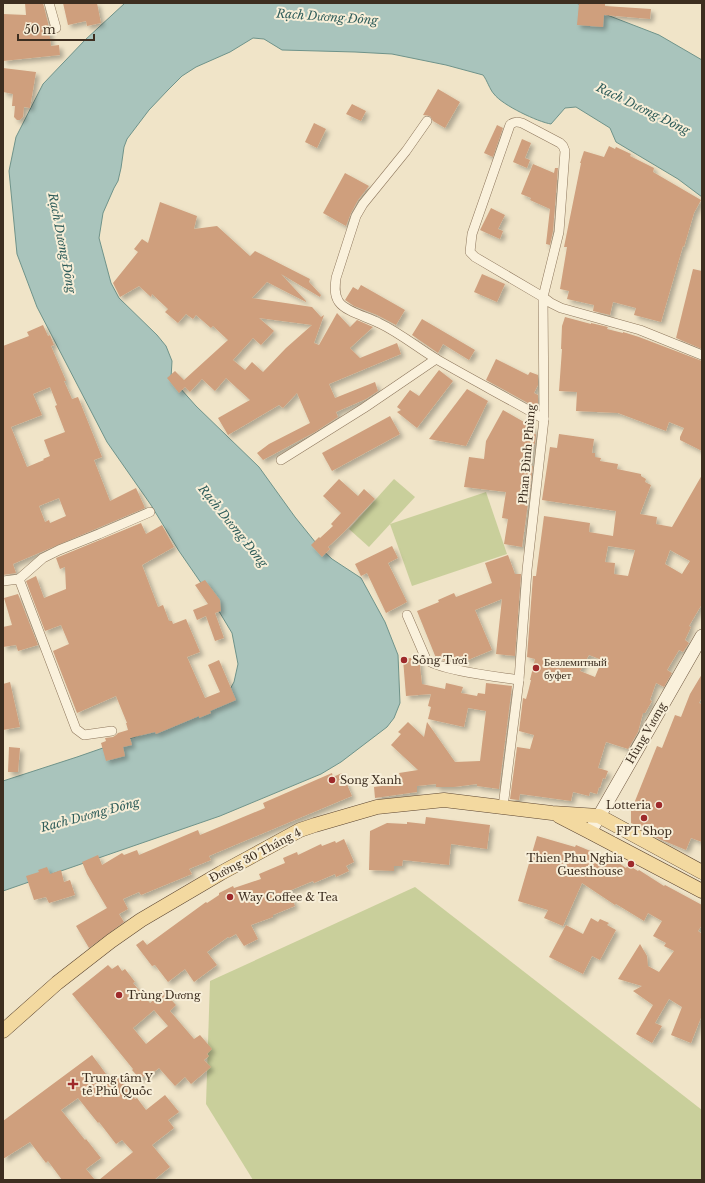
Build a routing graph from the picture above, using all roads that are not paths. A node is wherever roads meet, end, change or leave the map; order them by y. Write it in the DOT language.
graph roads {
  1 [pos="49,3"];
  2 [pos="56,28"];
  3 [pos="427,121"];
  4 [pos="543,297"];
  5 [pos="702,355"];
  6 [pos="436,359"];
  7 [pos="544,419"];
  8 [pos="281,460"];
  9 [pos="150,512"];
  10 [pos="19,579"];
  11 [pos="3,582"];
  12 [pos="407,615"];
  13 [pos="702,636"];
  14 [pos="519,680"];
  15 [pos="112,731"];
  16 [pos="503,807"];
  17 [pos="552,813"];
  18 [pos="599,816"];
  19 [pos="590,832"];
  20 [pos="702,872"];
  21 [pos="702,891"];
  22 [pos="3,1031"];
  1 -- 2 [label="street"];
  3 -- 6 [label="street"];
  4 -- 4 [label="street, Phan Đình Phùng"];
  4 -- 5 [label="street"];
  4 -- 7 [label="street, Phan Đình Phùng"];
  6 -- 7 [label="street"];
  6 -- 8 [label="street"];
  7 -- 14 [label="street, Phan Đình Phùng"];
  9 -- 10 [label="street"];
  10 -- 11 [label="street"];
  10 -- 15 [label="street"];
  12 -- 14 [label="street"];
  13 -- 18 [label="main road, Hùng Vương"];
  14 -- 16 [label="street, Phan Đình Phùng"];
  16 -- 17 [label="main road, Đường 30 Tháng 4"];
  16 -- 22 [label="main road, Đường 30 Tháng 4"];
  17 -- 18 [label="main road, Đường 30 Tháng 4"];
  17 -- 19 [label="main road, Đường 30 Tháng 4"];
  18 -- 19 [label="main road, Hùng Vương"];
  18 -- 20 [label="main road, Đường 30 Tháng 4"];
  19 -- 21 [label="main road, Đường 30 Tháng 4"];
}
